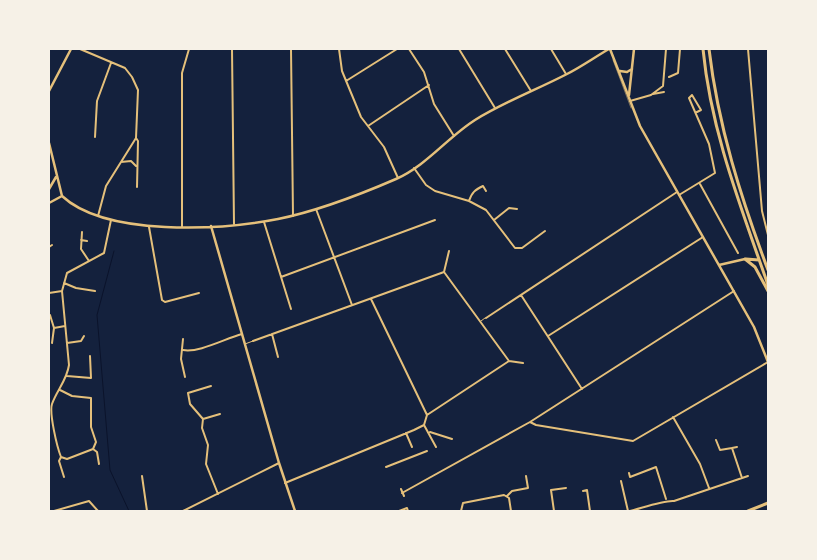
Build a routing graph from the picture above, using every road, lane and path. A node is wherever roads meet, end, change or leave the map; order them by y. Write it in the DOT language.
graph roads {
  1 [pos="71,49"];
  2 [pos="80,49"];
  3 [pos="189,49"];
  4 [pos="232,49"];
  5 [pos="291,49"];
  6 [pos="339,49"];
  7 [pos="396,49"];
  8 [pos="409,49"];
  9 [pos="459,49"];
  10 [pos="505,49"];
  11 [pos="551,49"];
  12 [pos="610,49"];
  13 [pos="634,49"];
  14 [pos="666,49"];
  15 [pos="680,49"];
  16 [pos="703,49"];
  17 [pos="709,49"];
  18 [pos="748,49"];
  19 [pos="112,62"];
  20 [pos="632,69"];
  21 [pos="619,70"];
  22 [pos="566,74"];
  23 [pos="669,77"];
  24 [pos="346,81"];
  25 [pos="429,84"];
  26 [pos="49,91"];
  27 [pos="531,91"];
  28 [pos="664,92"];
  29 [pos="651,95"];
  30 [pos="629,99"];
  31 [pos="653,99"];
  32 [pos="495,108"];
  33 [pos="631,108"];
  34 [pos="697,112"];
  35 [pos="368,126"];
  36 [pos="454,136"];
  37 [pos="95,137"];
  38 [pos="136,138"];
  39 [pos="49,143"];
  40 [pos="121,162"];
  41 [pos="137,168"];
  42 [pos="414,168"];
  43 [pos="56,176"];
  44 [pos="398,178"];
  45 [pos="700,184"];
  46 [pos="137,187"];
  47 [pos="49,189"];
  48 [pos="486,191"];
  49 [pos="678,193"];
  50 [pos="62,196"];
  51 [pos="469,200"];
  52 [pos="49,203"];
  53 [pos="316,208"];
  54 [pos="517,209"];
  55 [pos="98,216"];
  56 [pos="293,216"];
  57 [pos="111,220"];
  58 [pos="435,220"];
  59 [pos="494,220"];
  60 [pos="264,222"];
  61 [pos="234,224"];
  62 [pos="211,226"];
  63 [pos="149,227"];
  64 [pos="182,227"];
  65 [pos="545,231"];
  66 [pos="82,232"];
  67 [pos="768,236"];
  68 [pos="703,237"];
  69 [pos="81,240"];
  70 [pos="87,241"];
  71 [pos="52,245"];
  72 [pos="49,247"];
  73 [pos="449,252"];
  74 [pos="738,253"];
  75 [pos="334,258"];
  76 [pos="745,259"];
  77 [pos="759,260"];
  78 [pos="89,261"];
  79 [pos="720,265"];
  80 [pos="767,265"];
  81 [pos="768,270"];
  82 [pos="444,272"];
  83 [pos="281,277"];
  84 [pos="63,283"];
  85 [pos="768,285"];
  86 [pos="62,291"];
  87 [pos="95,291"];
  88 [pos="734,291"];
  89 [pos="768,291"];
  90 [pos="49,293"];
  91 [pos="199,293"];
  92 [pos="521,295"];
  93 [pos="371,299"];
  94 [pos="352,305"];
  95 [pos="291,309"];
  96 [pos="50,315"];
  97 [pos="486,318"];
  98 [pos="482,320"];
  99 [pos="65,326"];
  100 [pos="54,328"];
  101 [pos="242,334"];
  102 [pos="272,334"];
  103 [pos="84,336"];
  104 [pos="548,336"];
  105 [pos="183,339"];
  106 [pos="253,341"];
  107 [pos="52,343"];
  108 [pos="67,343"];
  109 [pos="246,344"];
  110 [pos="183,350"];
  111 [pos="90,356"];
  112 [pos="278,357"];
  113 [pos="509,361"];
  114 [pos="768,362"];
  115 [pos="523,363"];
  116 [pos="67,376"];
  117 [pos="185,377"];
  118 [pos="211,386"];
  119 [pos="582,389"];
  120 [pos="60,390"];
  121 [pos="220,414"];
  122 [pos="426,415"];
  123 [pos="673,417"];
  124 [pos="203,419"];
  125 [pos="530,422"];
  126 [pos="424,425"];
  127 [pos="429,432"];
  128 [pos="406,433"];
  129 [pos="452,439"];
  130 [pos="716,440"];
  131 [pos="737,446"];
  132 [pos="412,447"];
  133 [pos="436,447"];
  134 [pos="732,448"];
  135 [pos="93,449"];
  136 [pos="427,450"];
  137 [pos="60,457"];
  138 [pos="279,463"];
  139 [pos="99,464"];
  140 [pos="386,467"];
  141 [pos="629,473"];
  142 [pos="142,476"];
  143 [pos="526,476"];
  144 [pos="748,476"];
  145 [pos="64,477"];
  146 [pos="742,478"];
  147 [pos="622,481"];
  148 [pos="285,483"];
  149 [pos="627,484"];
  150 [pos="622,485"];
  151 [pos="586,486"];
  152 [pos="566,488"];
  153 [pos="401,489"];
  154 [pos="709,489"];
  155 [pos="587,490"];
  156 [pos="583,491"];
  157 [pos="402,493"];
  158 [pos="218,494"];
  159 [pos="404,496"];
  160 [pos="507,496"];
  161 [pos="666,500"];
  162 [pos="768,503"];
  163 [pos="408,510"];
  164 [pos="54,511"];
  165 [pos="98,511"];
  166 [pos="146,511"];
  167 [pos="183,511"];
  168 [pos="295,511"];
  169 [pos="399,511"];
  170 [pos="461,511"];
  171 [pos="511,511"];
  172 [pos="554,511"];
  173 [pos="590,511"];
  174 [pos="628,511"];
  175 [pos="748,511"];
  1 -- 26 [label="street"];
  2 -- 19 [label="street"];
  3 -- 64 [label="street"];
  4 -- 61 [label="street"];
  5 -- 56 [label="street"];
  6 -- 24 [label="street"];
  7 -- 24 [label="street"];
  8 -- 25 [label="street"];
  9 -- 32 [label="street"];
  10 -- 27 [label="street"];
  11 -- 22 [label="street"];
  12 -- 21 [label="street"];
  12 -- 22 [label="street"];
  12 -- 33 [label="lane"];
  13 -- 20 [label="street"];
  14 -- 29 [label="street"];
  15 -- 23 [label="street"];
  16 -- 77 [label="main road"];
  17 -- 80 [label="main road"];
  18 -- 67 [label="street"];
  19 -- 37 [label="street"];
  19 -- 38 [label="street"];
  20 -- 21 [label="street"];
  20 -- 30 [label="street"];
  21 -- 30 [label="street"];
  22 -- 27 [label="street"];
  24 -- 35 [label="street"];
  25 -- 35 [label="street"];
  25 -- 36 [label="street"];
  27 -- 32 [label="street"];
  28 -- 29 [label="street"];
  29 -- 30 [label="street"];
  29 -- 31 [label="street"];
  30 -- 33 [label="street"];
  32 -- 36 [label="street"];
  33 -- 49 [label="street"];
  34 -- 34 [label="street"];
  34 -- 45 [label="street"];
  35 -- 44 [label="street"];
  36 -- 42 [label="street"];
  38 -- 40 [label="street"];
  38 -- 41 [label="street"];
  39 -- 43 [label="street"];
  40 -- 41 [label="street"];
  40 -- 55 [label="street"];
  41 -- 46 [label="street"];
  42 -- 44 [label="street"];
  42 -- 51 [label="street"];
  43 -- 47 [label="street"];
  43 -- 50 [label="street"];
  44 -- 53 [label="street"];
  45 -- 49 [label="street"];
  45 -- 74 [label="street"];
  48 -- 51 [label="street"];
  49 -- 68 [label="street"];
  49 -- 92 [label="street"];
  50 -- 52 [label="street"];
  50 -- 55 [label="street"];
  51 -- 59 [label="street"];
  53 -- 56 [label="street"];
  53 -- 75 [label="street"];
  54 -- 59 [label="street"];
  55 -- 57 [label="street"];
  56 -- 60 [label="street"];
  57 -- 63 [label="street"];
  57 -- 78 [label="street"];
  58 -- 75 [label="street"];
  59 -- 65 [label="street"];
  60 -- 61 [label="street"];
  60 -- 83 [label="street"];
  61 -- 62 [label="street"];
  62 -- 64 [label="street"];
  62 -- 101 [label="street"];
  63 -- 64 [label="street"];
  63 -- 91 [label="street"];
  66 -- 69 [label="street"];
  68 -- 79 [label="street"];
  68 -- 104 [label="street"];
  69 -- 70 [label="street"];
  69 -- 78 [label="street"];
  71 -- 72 [label="street"];
  73 -- 82 [label="street"];
  75 -- 83 [label="street"];
  75 -- 94 [label="street"];
  76 -- 77 [label="main road"];
  76 -- 79 [label="street"];
  76 -- 89 [label="main road"];
  77 -- 80 [label="main road"];
  77 -- 85 [label="main road"];
  78 -- 84 [label="street"];
  79 -- 88 [label="street"];
  80 -- 81 [label="main road"];
  82 -- 93 [label="street"];
  82 -- 98 [label="street"];
  83 -- 95 [label="street"];
  84 -- 86 [label="street"];
  84 -- 87 [label="street"];
  86 -- 90 [label="street"];
  86 -- 99 [label="street"];
  88 -- 114 [label="street"];
  88 -- 119 [label="street"];
  92 -- 97 [label="street"];
  92 -- 104 [label="street"];
  93 -- 94 [label="street"];
  93 -- 122 [label="street"];
  94 -- 102 [label="street"];
  96 -- 100 [label="street"];
  97 -- 98 [label="street"];
  98 -- 113 [label="street"];
  99 -- 100 [label="street"];
  99 -- 108 [label="street"];
  100 -- 107 [label="street"];
  101 -- 109 [label="street"];
  101 -- 110 [label="street"];
  102 -- 106 [label="street"];
  102 -- 112 [label="street"];
  103 -- 108 [label="street"];
  104 -- 119 [label="street"];
  105 -- 110 [label="street"];
  106 -- 109 [label="street"];
  108 -- 116 [label="street"];
  109 -- 138 [label="street"];
  110 -- 117 [label="street"];
  111 -- 116 [label="street"];
  113 -- 115 [label="street"];
  113 -- 122 [label="street"];
  114 -- 123 [label="street"];
  116 -- 120 [label="street"];
  118 -- 124 [label="street"];
  119 -- 125 [label="street"];
  120 -- 135 [label="street"];
  120 -- 137 [label="street"];
  121 -- 124 [label="street"];
  122 -- 126 [label="street"];
  123 -- 125 [label="street"];
  123 -- 154 [label="street"];
  124 -- 158 [label="street"];
  125 -- 157 [label="street"];
  126 -- 127 [label="street"];
  126 -- 128 [label="street"];
  127 -- 129 [label="street"];
  127 -- 133 [label="street"];
  128 -- 132 [label="street"];
  128 -- 148 [label="street"];
  130 -- 134 [label="street"];
  131 -- 134 [label="street"];
  134 -- 146 [label="street"];
  135 -- 137 [label="street"];
  135 -- 139 [label="street"];
  136 -- 140 [label="street"];
  137 -- 145 [label="street"];
  138 -- 148 [label="street"];
  138 -- 158 [label="street"];
  141 -- 161 [label="street"];
  142 -- 166 [label="street"];
  143 -- 160 [label="street"];
  144 -- 146 [label="street"];
  146 -- 154 [label="street"];
  147 -- 150 [label="street"];
  148 -- 168 [label="street"];
  149 -- 150 [label="street"];
  150 -- 174 [label="street"];
  151 -- 155 [label="street"];
  152 -- 172 [label="street"];
  153 -- 157 [label="street"];
  154 -- 161 [label="street"];
  155 -- 156 [label="street"];
  155 -- 173 [label="street"];
  157 -- 159 [label="street"];
  158 -- 167 [label="street"];
  160 -- 170 [label="street"];
  160 -- 171 [label="street"];
  161 -- 174 [label="street"];
  162 -- 175 [label="main road"];
  163 -- 169 [label="street"];
  164 -- 165 [label="street"];
}
